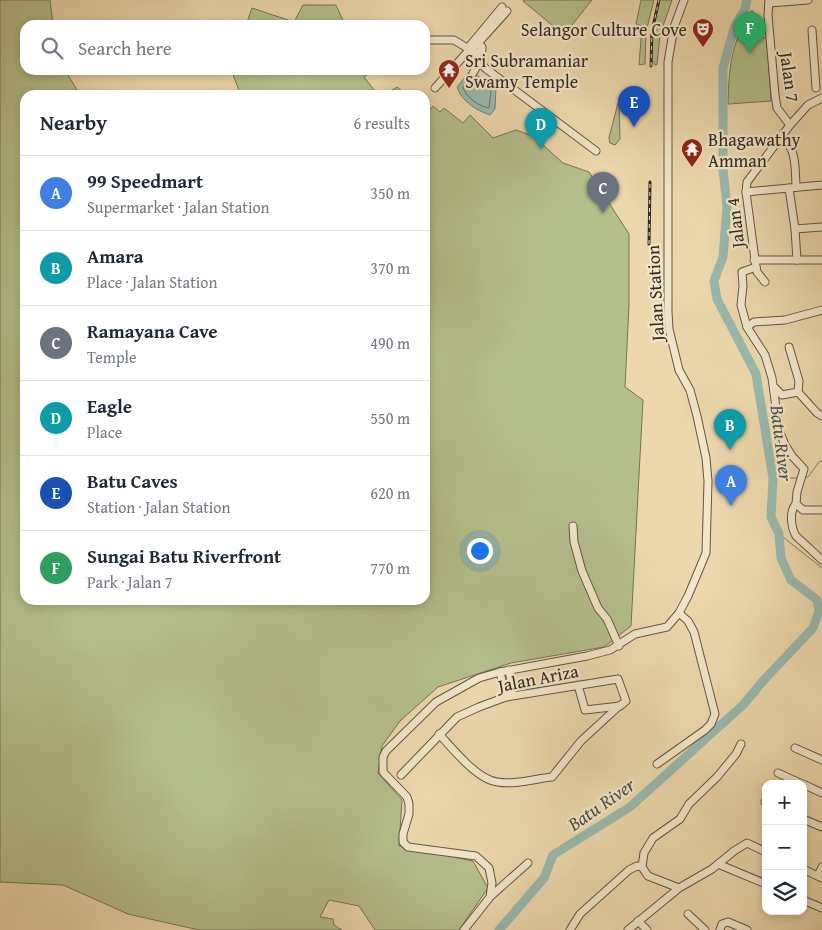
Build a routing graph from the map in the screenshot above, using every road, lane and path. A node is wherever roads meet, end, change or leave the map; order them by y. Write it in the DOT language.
graph roads {
  1 [pos="684,0"];
  2 [pos="689,0"];
  3 [pos="808,0"];
  4 [pos="769,2"];
  5 [pos="680,10"];
  6 [pos="812,30"];
  7 [pos="430,40"];
  8 [pos="469,50"];
  9 [pos="480,61"];
  10 [pos="473,73"];
  11 [pos="435,88"];
  12 [pos="816,88"];
  13 [pos="822,98"];
  14 [pos="790,125"];
  15 [pos="782,137"];
  16 [pos="596,151"];
  17 [pos="822,185"];
  18 [pos="792,188"];
  19 [pos="746,192"];
  20 [pos="822,227"];
  21 [pos="795,229"];
  22 [pos="797,260"];
  23 [pos="822,260"];
  24 [pos="755,263"];
  25 [pos="766,282"];
  26 [pos="822,310"];
  27 [pos="747,327"];
  28 [pos="789,347"];
  29 [pos="775,388"];
  30 [pos="798,392"];
  31 [pos="822,416"];
  32 [pos="796,504"];
  33 [pos="822,510"];
  34 [pos="573,526"];
  35 [pos="822,560"];
  36 [pos="679,613"];
  37 [pos="619,646"];
  38 [pos="508,670"];
  39 [pos="500,672"];
  40 [pos="578,685"];
  41 [pos="510,696"];
  42 [pos="620,706"];
  43 [pos="439,734"];
  44 [pos="741,744"];
  45 [pos="795,748"];
  46 [pos="822,760"];
  47 [pos="656,764"];
  48 [pos="778,773"];
  49 [pos="400,775"];
  50 [pos="793,780"];
  51 [pos="807,786"];
  52 [pos="822,792"];
  53 [pos="807,821"];
  54 [pos="822,827"];
  55 [pos="762,850"];
  56 [pos="528,863"];
  57 [pos="718,864"];
  58 [pos="642,867"];
  59 [pos="822,867"];
  60 [pos="807,872"];
  61 [pos="820,877"];
  62 [pos="762,882"];
  63 [pos="679,888"];
  64 [pos="490,897"];
  65 [pos="807,902"];
  66 [pos="822,908"];
  67 [pos="688,914"];
  68 [pos="638,921"];
  69 [pos="464,930"];
  70 [pos="570,930"];
  71 [pos="628,930"];
  72 [pos="647,930"];
  73 [pos="705,930"];
  74 [pos="720,930"];
  75 [pos="747,930"];
  1 -- 5 [label="street, Jalan Station"];
  2 -- 5 [label="street, Jalan Station"];
  3 -- 4 [label="street"];
  4 -- 14 [label="street, Jalan 7"];
  5 -- 36 [label="street, Jalan Station"];
  6 -- 12 [label="street"];
  7 -- 8 [label="street"];
  8 -- 8 [label="street"];
  8 -- 9 [label="street"];
  8 -- 11 [label="street"];
  9 -- 10 [label="street"];
  9 -- 16 [label="street"];
  13 -- 14 [label="street, Jalan 4"];
  14 -- 15 [label="street, Jalan 4"];
  15 -- 18 [label="street"];
  15 -- 19 [label="street, Jalan 4"];
  17 -- 18 [label="street"];
  18 -- 19 [label="street"];
  18 -- 21 [label="street"];
  19 -- 24 [label="street, Jalan 4"];
  20 -- 21 [label="street"];
  21 -- 22 [label="street"];
  22 -- 23 [label="street"];
  22 -- 24 [label="street"];
  24 -- 25 [label="street, Jalan 4"];
  24 -- 27 [label="street"];
  26 -- 27 [label="street"];
  27 -- 29 [label="street"];
  28 -- 30 [label="street"];
  29 -- 30 [label="street"];
  29 -- 32 [label="street"];
  30 -- 31 [label="street"];
  32 -- 33 [label="street"];
  32 -- 35 [label="street"];
  34 -- 37 [label="street"];
  36 -- 37 [label="street, Jalan Station"];
  36 -- 47 [label="street"];
  37 -- 38 [label="street, Jalan Station"];
  38 -- 39 [label="street, Jalan Station"];
  38 -- 41 [label="street"];
  39 -- 41 [label="street"];
  39 -- 64 [label="street, Jalan Station"];
  40 -- 41 [label="street, Jalan Ariza"];
  40 -- 42 [label="street"];
  40 -- 42 [label="street, Jalan Ariza"];
  41 -- 43 [label="street, Jalan Ariza"];
  42 -- 43 [label="street"];
  43 -- 49 [label="street, Jalan Ariza"];
  44 -- 58 [label="street"];
  45 -- 46 [label="street"];
  48 -- 50 [label="street"];
  51 -- 52 [label="street"];
  53 -- 54 [label="street"];
  55 -- 57 [label="street"];
  56 -- 64 [label="street"];
  57 -- 62 [label="street"];
  57 -- 63 [label="street"];
  58 -- 63 [label="street"];
  58 -- 70 [label="street"];
  59 -- 61 [label="street"];
  60 -- 61 [label="street"];
  63 -- 68 [label="street"];
  64 -- 69 [label="street"];
  65 -- 66 [label="street"];
  67 -- 73 [label="street"];
  68 -- 71 [label="street"];
  68 -- 72 [label="street"];
  74 -- 75 [label="street"];
}
